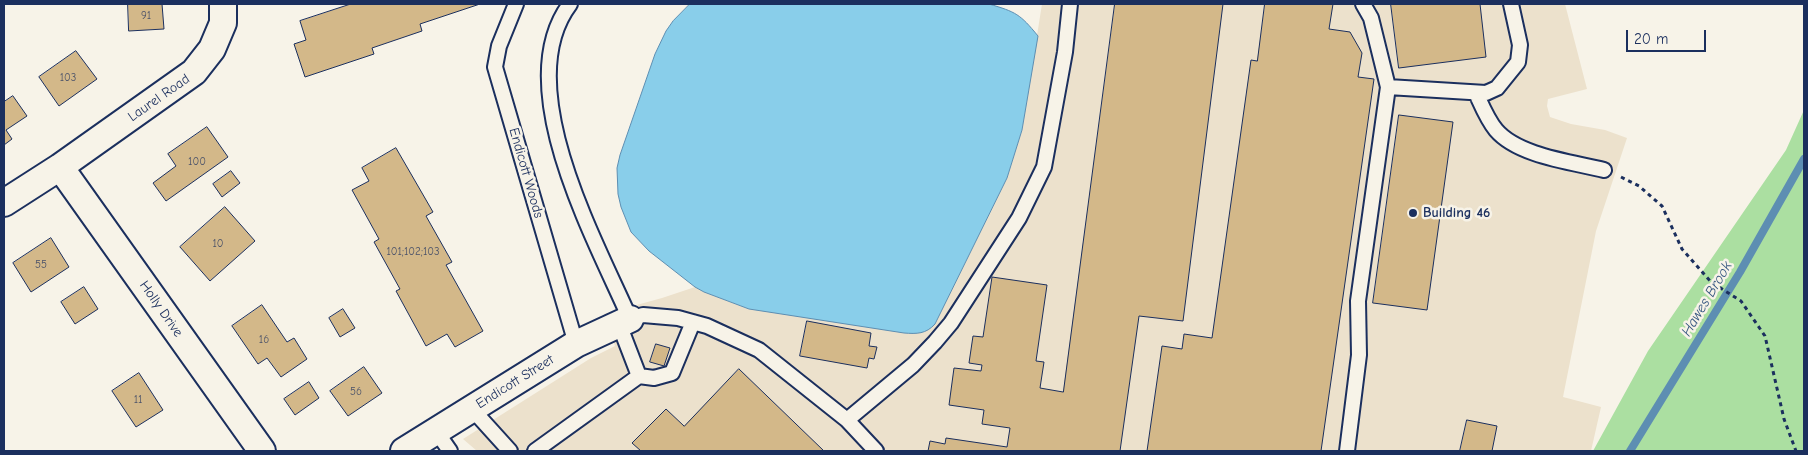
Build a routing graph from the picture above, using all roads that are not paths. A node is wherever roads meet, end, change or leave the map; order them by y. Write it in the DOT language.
graph roads {
  1 [pos="223,4"];
  2 [pos="516,4"];
  3 [pos="570,4"];
  4 [pos="1070,4"];
  5 [pos="1363,4"];
  6 [pos="1511,4"];
  7 [pos="1388,87"];
  8 [pos="1476,93"];
  9 [pos="60,167"];
  10 [pos="1604,170"];
  11 [pos="4,203"];
  12 [pos="625,321"];
  13 [pos="693,322"];
  14 [pos="576,344"];
  15 [pos="639,376"];
  16 [pos="472,409"];
  17 [pos="847,420"];
  18 [pos="443,441"];
  19 [pos="262,451"];
  20 [pos="404,451"];
  21 [pos="510,451"];
  22 [pos="535,451"];
  23 [pos="876,451"];
  24 [pos="1347,451"];
  1 -- 9 [label="street, Laurel Road"];
  2 -- 14 [label="lane, Endicott Woods"];
  3 -- 12 [label="lane"];
  4 -- 17 [label="lane"];
  5 -- 7 [label="lane"];
  6 -- 8 [label="lane"];
  7 -- 8 [label="lane"];
  7 -- 24 [label="lane"];
  8 -- 10 [label="lane"];
  9 -- 11 [label="street, Laurel Road"];
  9 -- 19 [label="street, Holly Drive"];
  12 -- 13 [label="lane"];
  12 -- 14 [label="street, Endicott Street"];
  12 -- 15 [label="lane"];
  13 -- 15 [label="lane"];
  13 -- 17 [label="lane"];
  14 -- 16 [label="street, Endicott Street"];
  15 -- 22 [label="lane"];
  16 -- 18 [label="street, Endicott Street"];
  16 -- 21 [label="lane"];
  17 -- 23 [label="lane"];
  18 -- 20 [label="street, Endicott Street"];
}
